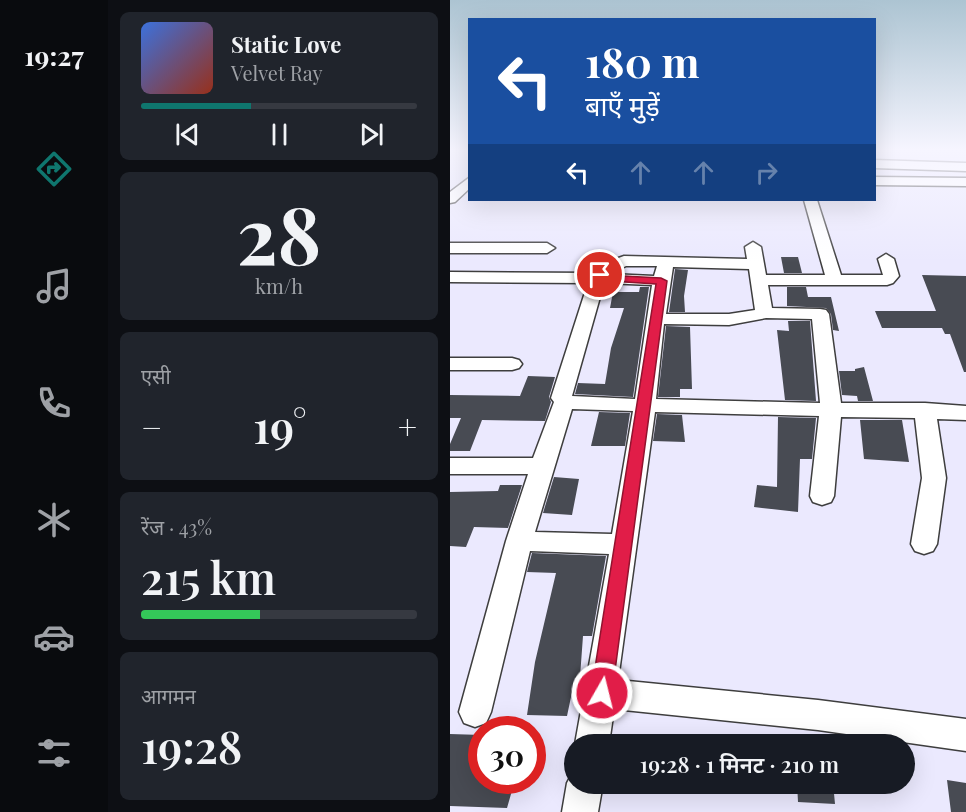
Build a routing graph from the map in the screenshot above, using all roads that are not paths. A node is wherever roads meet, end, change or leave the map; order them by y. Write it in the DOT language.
graph roads {
  1 [pos="465,187"];
  2 [pos="450,200"];
  3 [pos="810,201"];
  4 [pos="753,247"];
  5 [pos="450,248"];
  6 [pos="547,248"];
  7 [pos="886,259"];
  8 [pos="667,261"];
  9 [pos="450,264"];
  10 [pos="564,264"];
  11 [pos="758,272"];
  12 [pos="450,277"];
  13 [pos="598,278"];
  14 [pos="661,281"];
  15 [pos="836,281"];
  16 [pos="763,313"];
  17 [pos="656,319"];
  18 [pos="450,364"];
  19 [pos="512,364"];
  20 [pos="564,402"];
  21 [pos="645,405"];
  22 [pos="831,408"];
  23 [pos="925,410"];
  24 [pos="966,413"];
  25 [pos="450,466"];
  26 [pos="543,466"];
  27 [pos="822,496"];
  28 [pos="519,541"];
  29 [pos="623,544"];
  30 [pos="924,544"];
  31 [pos="602,693"];
  32 [pos="475,712"];
  33 [pos="594,734"];
  34 [pos="966,735"];
  35 [pos="583,794"];
  36 [pos="580,812"];
  1 -- 2 [label="street"];
  3 -- 15 [label="street"];
  4 -- 11 [label="street"];
  5 -- 6 [label="street"];
  7 -- 15 [label="street"];
  8 -- 11 [label="street"];
  8 -- 13 [label="street"];
  8 -- 14 [label="street"];
  9 -- 10 [label="street"];
  11 -- 15 [label="street"];
  11 -- 16 [label="street"];
  12 -- 13 [label="street"];
  13 -- 14 [label="street"];
  13 -- 20 [label="street"];
  14 -- 17 [label="street"];
  16 -- 17 [label="street"];
  16 -- 22 [label="street"];
  17 -- 21 [label="street"];
  18 -- 19 [label="street"];
  20 -- 21 [label="street"];
  20 -- 26 [label="street"];
  21 -- 22 [label="street"];
  21 -- 29 [label="street"];
  22 -- 23 [label="street"];
  22 -- 27 [label="street"];
  23 -- 24 [label="street"];
  23 -- 30 [label="street"];
  25 -- 26 [label="street"];
  26 -- 28 [label="street"];
  28 -- 29 [label="street"];
  28 -- 32 [label="street"];
  29 -- 31 [label="street"];
  31 -- 33 [label="street"];
  31 -- 34 [label="street"];
  35 -- 36 [label="street"];
}
